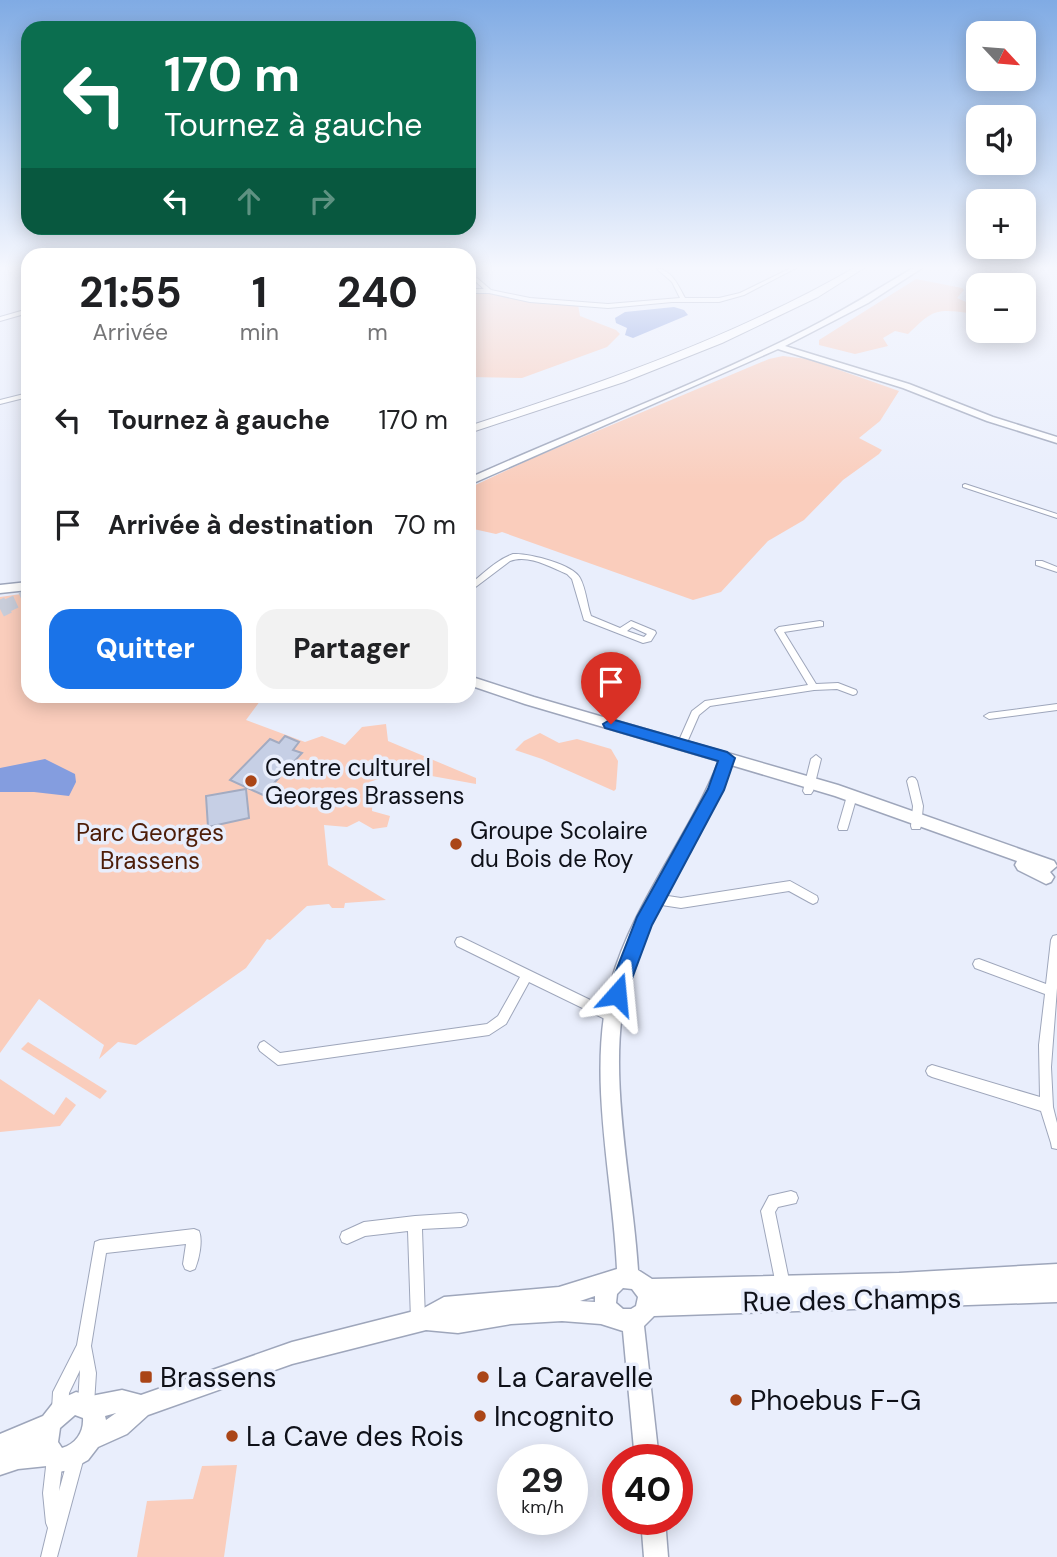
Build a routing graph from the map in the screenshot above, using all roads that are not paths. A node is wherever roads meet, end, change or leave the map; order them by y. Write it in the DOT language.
graph roads {
  1 [pos="703,341"];
  2 [pos="716,341"];
  3 [pos="791,341"];
  4 [pos="779,347"];
  5 [pos="21,397"];
  6 [pos="0,402"];
  7 [pos="476,422"];
  8 [pos="476,428"];
  9 [pos="1057,440"];
  10 [pos="476,479"];
  11 [pos="965,486"];
  12 [pos="1057,516"];
  13 [pos="1039,563"];
  14 [pos="1057,570"];
  15 [pos="476,583"];
  16 [pos="21,587"];
  17 [pos="0,589"];
  18 [pos="820,624"];
  19 [pos="621,631"];
  20 [pos="476,682"];
  21 [pos="814,687"];
  22 [pos="476,690"];
  23 [pos="852,692"];
  24 [pos="1057,707"];
  25 [pos="989,716"];
  26 [pos="682,745"];
  27 [pos="816,760"];
  28 [pos="726,761"];
  29 [pos="912,781"];
  30 [pos="810,787"];
  31 [pos="852,800"];
  32 [pos="917,822"];
  33 [pos="843,827"];
  34 [pos="1052,874"];
  35 [pos="813,898"];
  36 [pos="655,899"];
  37 [pos="1057,940"];
  38 [pos="461,942"];
  39 [pos="979,964"];
  40 [pos="527,975"];
  41 [pos="1051,991"];
  42 [pos="611,1016"];
  43 [pos="1052,1036"];
  44 [pos="264,1046"];
  45 [pos="932,1071"];
  46 [pos="1046,1107"];
  47 [pos="1057,1143"];
  48 [pos="791,1198"];
  49 [pos="461,1220"];
  50 [pos="415,1223"];
  51 [pos="347,1237"];
  52 [pos="190,1264"];
  53 [pos="1057,1274"];
  54 [pos="621,1278"];
  55 [pos="783,1285"];
  56 [pos="1057,1292"];
  57 [pos="634,1309"];
  58 [pos="422,1320"];
  59 [pos="84,1346"];
  60 [pos="88,1406"];
  61 [pos="140,1406"];
  62 [pos="55,1418"];
  63 [pos="646,1444"];
  64 [pos="0,1445"];
  65 [pos="68,1452"];
  66 [pos="0,1463"];
  67 [pos="654,1535"];
  68 [pos="49,1557"];
  69 [pos="656,1557"];
  1 -- 7 [label="highway"];
  2 -- 8 [label="highway"];
  3 -- 4 [label="street"];
  4 -- 9 [label="street"];
  4 -- 10 [label="street"];
  5 -- 6 [label="street"];
  11 -- 12 [label="street"];
  13 -- 14 [label="street"];
  15 -- 19 [label="street"];
  16 -- 17 [label="street"];
  18 -- 21 [label="street"];
  20 -- 26 [label="street"];
  21 -- 23 [label="street"];
  21 -- 26 [label="street"];
  22 -- 28 [label="street"];
  24 -- 25 [label="street"];
  26 -- 28 [label="street"];
  27 -- 30 [label="street"];
  28 -- 30 [label="street"];
  28 -- 36 [label="street"];
  29 -- 32 [label="street"];
  30 -- 31 [label="street"];
  31 -- 32 [label="street"];
  31 -- 33 [label="street"];
  32 -- 34 [label="street"];
  35 -- 36 [label="street"];
  36 -- 42 [label="street"];
  37 -- 41 [label="street"];
  38 -- 40 [label="street"];
  39 -- 41 [label="street"];
  40 -- 42 [label="street"];
  40 -- 44 [label="street"];
  41 -- 43 [label="street"];
  42 -- 54 [label="street"];
  43 -- 46 [label="street"];
  45 -- 46 [label="street"];
  46 -- 47 [label="street"];
  48 -- 55 [label="street, Rue des Champs"];
  49 -- 50 [label="street"];
  50 -- 51 [label="street"];
  50 -- 58 [label="street"];
  52 -- 59 [label="street"];
  53 -- 55 [label="street, Rue des Champs"];
  54 -- 57 [label="street"];
  54 -- 57 [label="street"];
  54 -- 58 [label="street"];
  55 -- 57 [label="street, Rue des Champs"];
  56 -- 57 [label="street, Rue des Champs"];
  57 -- 58 [label="street"];
  57 -- 63 [label="street"];
  58 -- 61 [label="street"];
  59 -- 60 [label="street"];
  59 -- 62 [label="street"];
  60 -- 61 [label="street"];
  60 -- 62 [label="street"];
  60 -- 65 [label="street"];
  61 -- 65 [label="street"];
  62 -- 64 [label="street"];
  62 -- 65 [label="street"];
  65 -- 66 [label="street"];
  65 -- 68 [label="street"];
  67 -- 69 [label="street"];
}
